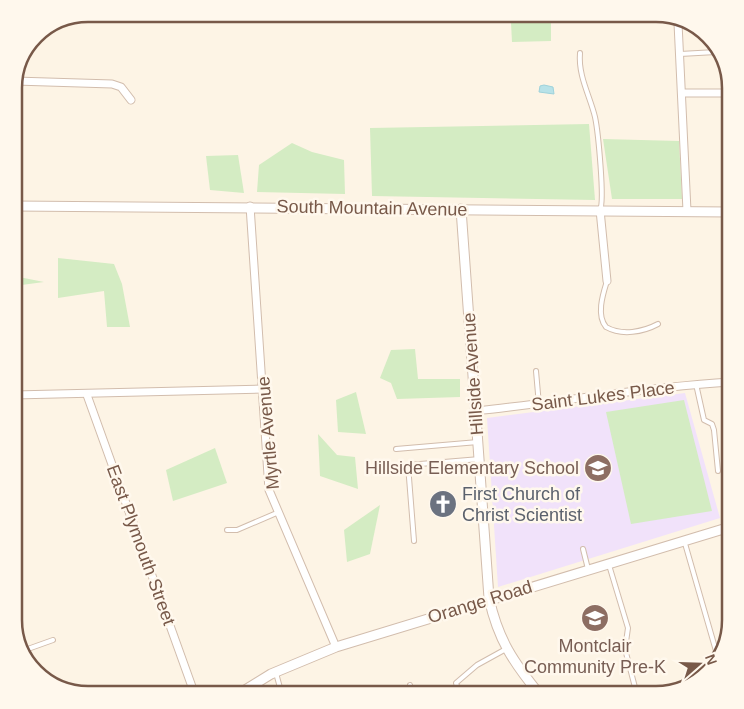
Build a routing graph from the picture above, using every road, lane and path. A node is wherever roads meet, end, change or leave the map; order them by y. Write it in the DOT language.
graph roads {
  1 [pos="678,27"];
  2 [pos="710,52"];
  3 [pos="580,53"];
  4 [pos="680,54"];
  5 [pos="24,81"];
  6 [pos="683,93"];
  7 [pos="721,93"];
  8 [pos="131,100"];
  9 [pos="23,206"];
  10 [pos="250,206"];
  11 [pos="461,209"];
  12 [pos="600,210"];
  13 [pos="687,211"];
  14 [pos="721,212"];
  15 [pos="607,281"];
  16 [pos="658,324"];
  17 [pos="536,371"];
  18 [pos="722,382"];
  19 [pos="696,384"];
  20 [pos="264,389"];
  21 [pos="87,394"];
  22 [pos="23,396"];
  23 [pos="539,404"];
  24 [pos="476,411"];
  25 [pos="478,442"];
  26 [pos="396,449"];
  27 [pos="480,460"];
  28 [pos="718,471"];
  29 [pos="279,512"];
  30 [pos="722,529"];
  31 [pos="226,530"];
  32 [pos="684,540"];
  33 [pos="414,541"];
  34 [pos="583,549"];
  35 [pos="608,563"];
  36 [pos="588,569"];
  37 [pos="489,598"];
  38 [pos="53,640"];
  39 [pos="336,646"];
  40 [pos="715,648"];
  41 [pos="29,649"];
  42 [pos="506,649"];
  43 [pos="276,672"];
  44 [pos="192,686"];
  45 [pos="252,686"];
  46 [pos="280,686"];
  47 [pos="457,686"];
  48 [pos="533,686"];
  49 [pos="635,686"];
  1 -- 4 [label="street"];
  2 -- 4 [label="lane"];
  3 -- 12 [label="lane"];
  4 -- 6 [label="street"];
  5 -- 8 [label="street"];
  6 -- 7 [label="street"];
  6 -- 13 [label="street"];
  9 -- 10 [label="street, South Mountain Avenue"];
  10 -- 11 [label="street, South Mountain Avenue"];
  10 -- 20 [label="street, Myrtle Avenue"];
  11 -- 12 [label="street, South Mountain Avenue"];
  11 -- 24 [label="street, Hillside Avenue"];
  12 -- 13 [label="street, South Mountain Avenue"];
  12 -- 15 [label="street"];
  13 -- 14 [label="street, South Mountain Avenue"];
  15 -- 16 [label="lane"];
  17 -- 23 [label="lane"];
  18 -- 19 [label="street, Saint Lukes Place"];
  19 -- 23 [label="street, Saint Lukes Place"];
  19 -- 28 [label="lane"];
  20 -- 21 [label="street"];
  20 -- 29 [label="street, Myrtle Avenue"];
  21 -- 22 [label="street"];
  21 -- 44 [label="street, East Plymouth Street"];
  23 -- 24 [label="street, Saint Lukes Place"];
  24 -- 25 [label="street, Hillside Avenue"];
  25 -- 26 [label="lane"];
  25 -- 27 [label="street, Hillside Avenue"];
  27 -- 33 [label="lane"];
  27 -- 37 [label="street, Hillside Avenue"];
  29 -- 31 [label="lane"];
  29 -- 39 [label="street, Myrtle Avenue"];
  30 -- 32 [label="street, Orange Road"];
  32 -- 35 [label="street, Orange Road"];
  32 -- 40 [label="lane"];
  34 -- 36 [label="lane"];
  35 -- 36 [label="street, Orange Road"];
  35 -- 49 [label="lane"];
  36 -- 37 [label="street, Orange Road"];
  37 -- 39 [label="street, Orange Road"];
  37 -- 42 [label="street, Hillside Avenue"];
  38 -- 41 [label="lane"];
  39 -- 43 [label="street, Orange Road"];
  42 -- 47 [label="lane"];
  42 -- 48 [label="street, Hillside Avenue"];
  43 -- 45 [label="street, Orange Road"];
  43 -- 46 [label="lane"];
}
